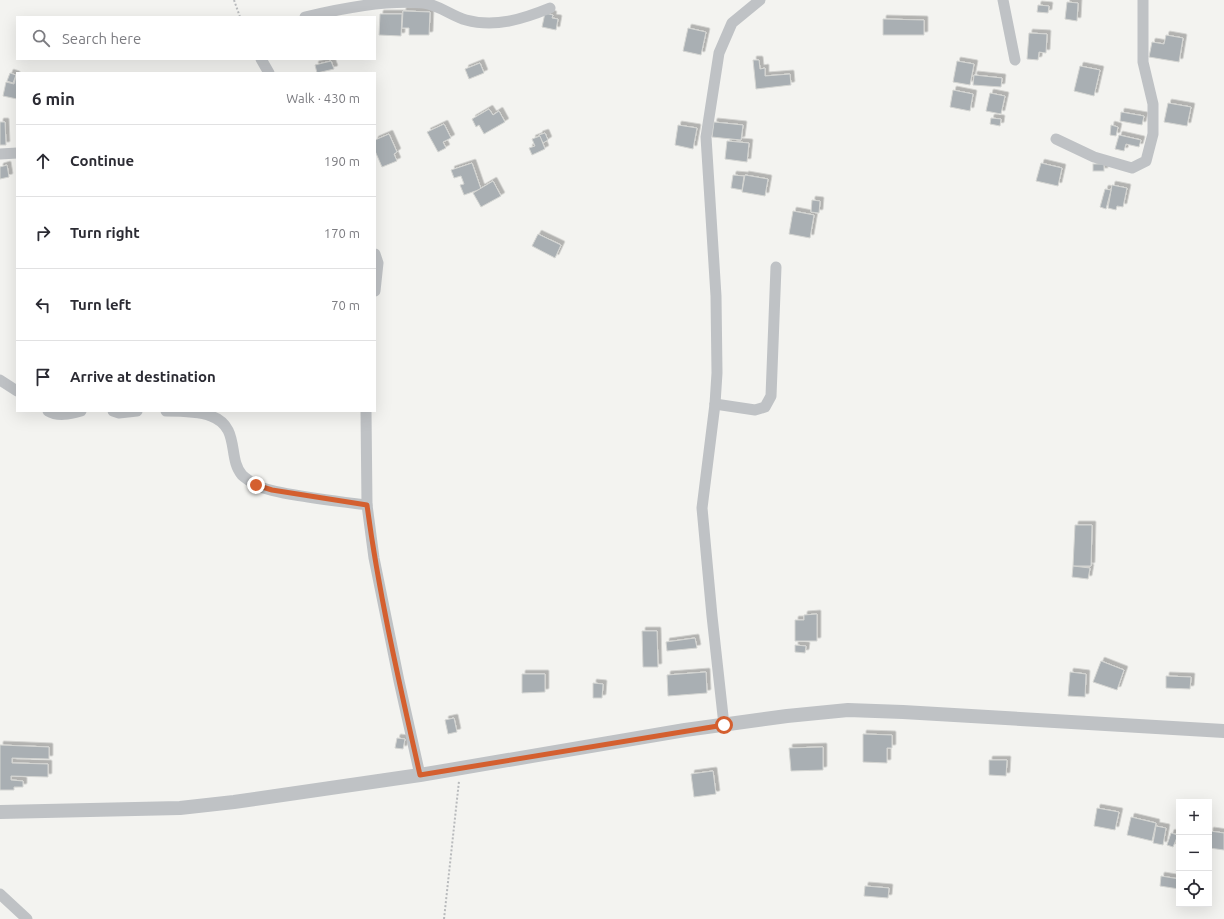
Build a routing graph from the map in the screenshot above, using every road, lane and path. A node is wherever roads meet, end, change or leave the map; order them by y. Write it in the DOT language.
graph roads {
  1 [pos="234,0"];
  2 [pos="760,0"];
  3 [pos="1003,0"];
  4 [pos="1143,0"];
  5 [pos="550,8"];
  6 [pos="240,16"];
  7 [pos="311,16"];
  8 [pos="262,60"];
  9 [pos="1015,60"];
  10 [pos="268,72"];
  11 [pos="1056,139"];
  12 [pos="16,153"];
  13 [pos="0,154"];
  14 [pos="376,257"];
  15 [pos="776,267"];
  16 [pos="376,282"];
  17 [pos="0,380"];
  18 [pos="16,390"];
  19 [pos="715,404"];
  20 [pos="50,412"];
  21 [pos="78,412"];
  22 [pos="116,412"];
  23 [pos="128,412"];
  24 [pos="189,412"];
  25 [pos="366,412"];
  26 [pos="367,505"];
  27 [pos="724,725"];
  28 [pos="1224,731"];
  29 [pos="460,768"];
  30 [pos="420,775"];
  31 [pos="0,812"];
  32 [pos="0,894"];
  33 [pos="27,919"];
  34 [pos="444,919"];
  1 -- 6 [label="path"];
  2 -- 19 [label="street"];
  3 -- 9 [label="street"];
  4 -- 11 [label="street"];
  5 -- 7 [label="street"];
  8 -- 10 [label="street"];
  12 -- 13 [label="street"];
  14 -- 16 [label="street"];
  15 -- 19 [label="street"];
  17 -- 18 [label="street"];
  19 -- 27 [label="street"];
  20 -- 21 [label="street"];
  22 -- 23 [label="street"];
  24 -- 26 [label="street"];
  25 -- 26 [label="street"];
  26 -- 30 [label="street"];
  27 -- 28 [label="street"];
  27 -- 29 [label="street"];
  29 -- 30 [label="street"];
  29 -- 34 [label="path"];
  30 -- 31 [label="street"];
  32 -- 33 [label="street"];
}
